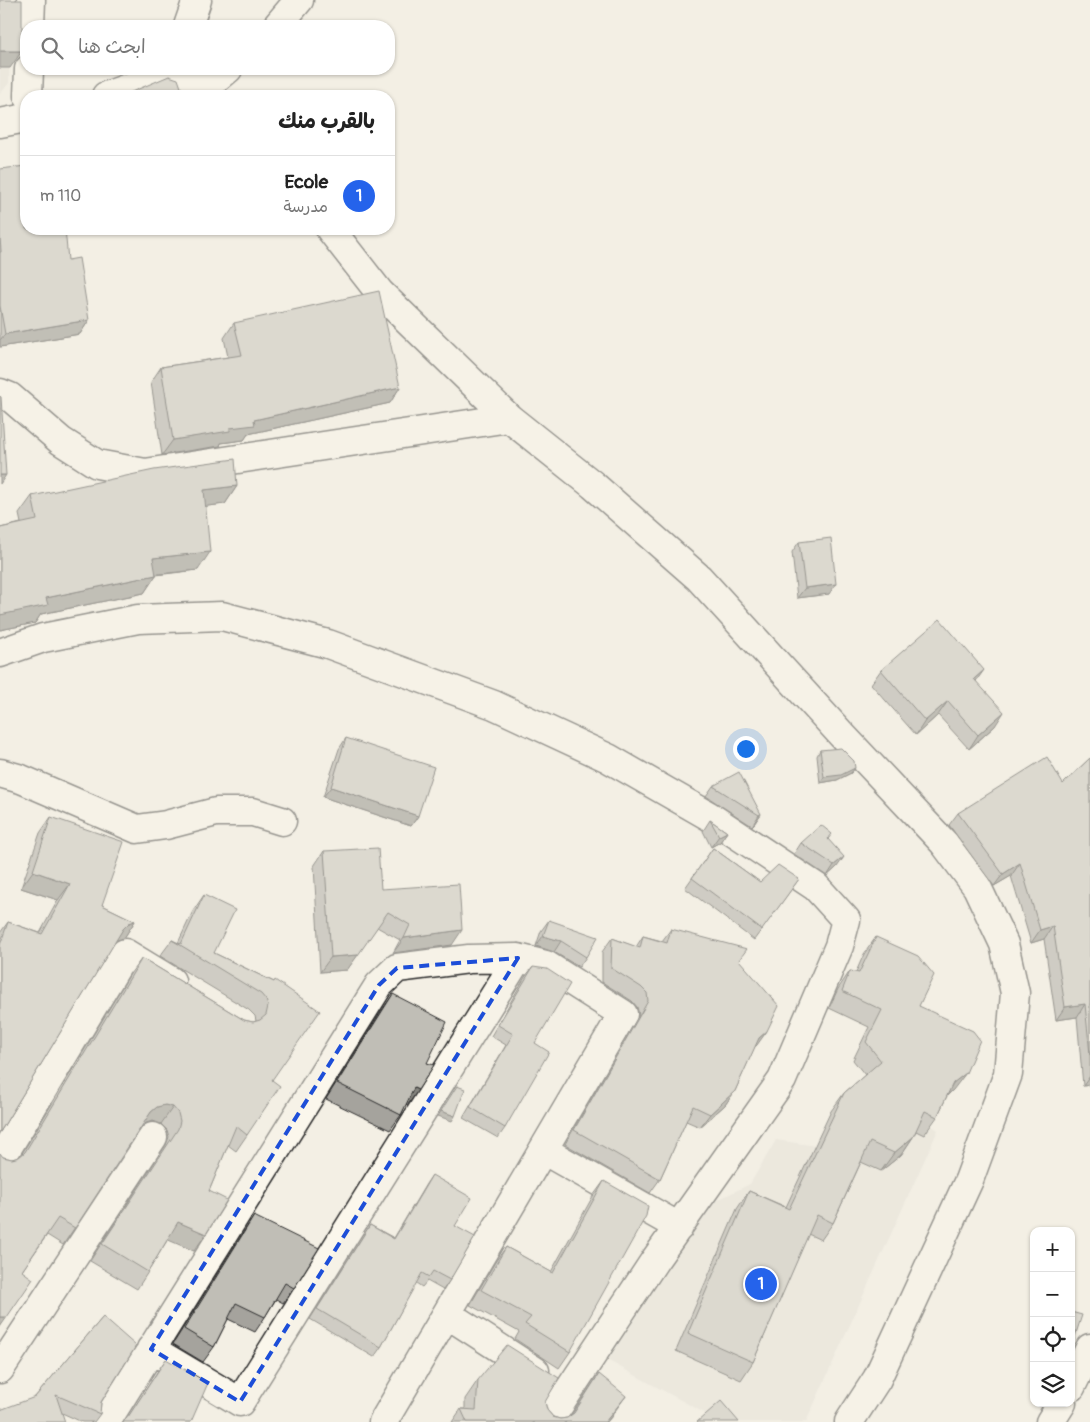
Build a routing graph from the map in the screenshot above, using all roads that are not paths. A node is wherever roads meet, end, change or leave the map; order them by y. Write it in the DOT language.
graph roads {
  1 [pos="31,0"];
  2 [pos="196,0"];
  3 [pos="299,0"];
  4 [pos="30,20"];
  5 [pos="190,20"];
  6 [pos="282,20"];
  7 [pos="29,75"];
  8 [pos="149,75"];
  9 [pos="165,75"];
  10 [pos="223,82"];
  11 [pos="28,90"];
  12 [pos="122,90"];
  13 [pos="20,119"];
  14 [pos="0,123"];
  15 [pos="335,235"];
  16 [pos="0,393"];
  17 [pos="508,418"];
  18 [pos="0,653"];
  19 [pos="0,773"];
  20 [pos="282,821"];
  21 [pos="518,958"];
  22 [pos="191,993"];
  23 [pos="153,1137"];
  24 [pos="543,1150"];
  25 [pos="0,1160"];
  26 [pos="679,1227"];
  27 [pos="447,1314"];
  28 [pos="1090,1348"];
  29 [pos="151,1349"];
  30 [pos="0,1369"];
  31 [pos="1075,1379"];
  32 [pos="568,1392"];
  33 [pos="1059,1407"];
  34 [pos="106,1422"];
  35 [pos="383,1422"];
  36 [pos="548,1422"];
  37 [pos="849,1422"];
  38 [pos="1050,1422"];
  1 -- 4 [label="street"];
  2 -- 5 [label="street"];
  3 -- 6 [label="street"];
  7 -- 11 [label="street"];
  8 -- 12 [label="street"];
  9 -- 10 [label="street"];
  13 -- 14 [label="street"];
  15 -- 17 [label="street"];
  16 -- 17 [label="street"];
  17 -- 37 [label="street"];
  18 -- 26 [label="street"];
  19 -- 20 [label="street"];
  21 -- 24 [label="street"];
  21 -- 29 [label="street"];
  21 -- 29 [label="street"];
  22 -- 25 [label="street"];
  23 -- 30 [label="street"];
  24 -- 26 [label="street"];
  24 -- 27 [label="street"];
  26 -- 32 [label="street"];
  27 -- 32 [label="street"];
  27 -- 35 [label="street"];
  28 -- 31 [label="street"];
  29 -- 34 [label="street"];
  32 -- 36 [label="street"];
  33 -- 38 [label="street"];
}
